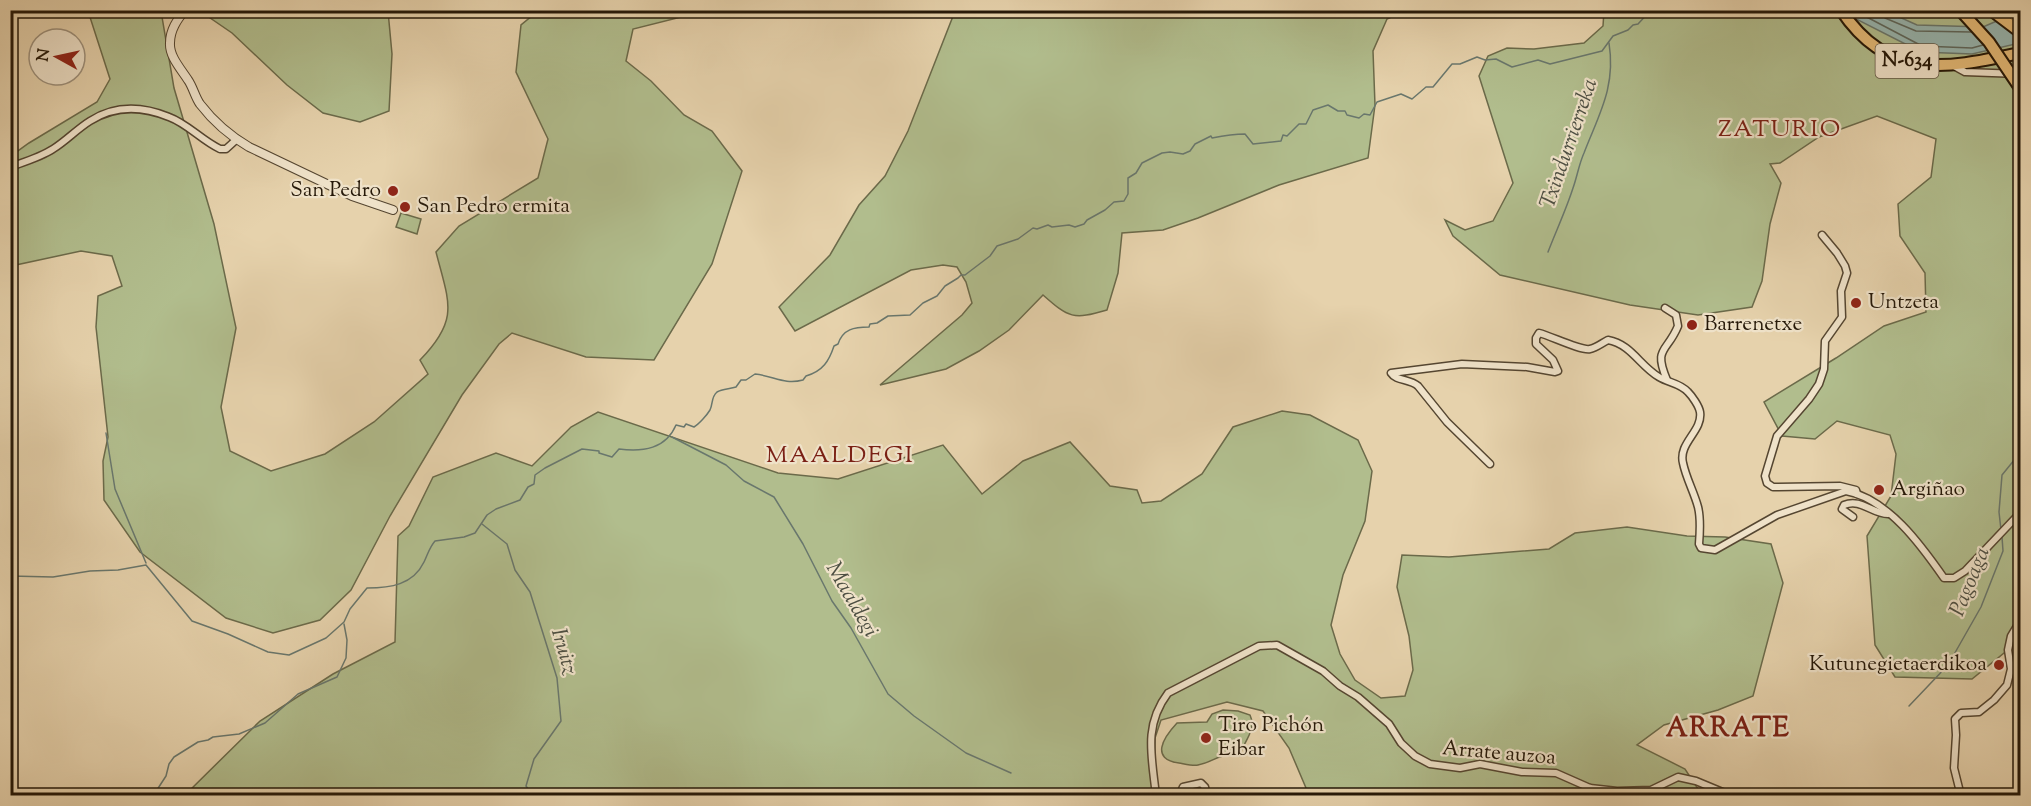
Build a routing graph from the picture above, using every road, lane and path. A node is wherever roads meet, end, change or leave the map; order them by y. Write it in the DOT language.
graph roads {
  1 [pos="185,10"];
  2 [pos="1840,10"];
  3 [pos="1960,10"];
  4 [pos="1991,10"];
  5 [pos="2008,10"];
  6 [pos="2016,10"];
  7 [pos="2020,14"];
  8 [pos="2020,20"];
  9 [pos="2020,32"];
  10 [pos="2020,53"];
  11 [pos="1954,66"];
  12 [pos="2020,74"];
  13 [pos="2020,88"];
  14 [pos="237,140"];
  15 [pos="10,167"];
  16 [pos="393,210"];
  17 [pos="1822,235"];
  18 [pos="1665,308"];
  19 [pos="1667,380"];
  20 [pos="1490,464"];
  21 [pos="1857,494"];
  22 [pos="2020,513"];
  23 [pos="1889,514"];
  24 [pos="1853,517"];
  25 [pos="2020,621"];
  26 [pos="1590,788"];
  27 [pos="1156,795"];
  28 [pos="1179,795"];
  29 [pos="1207,795"];
  30 [pos="1599,795"];
  31 [pos="1731,795"];
  32 [pos="1961,795"];
  1 -- 14 [label="street"];
  2 -- 11 [label="highway, N-634"];
  3 -- 13 [label="highway, bridge"];
  4 -- 9 [label="highway"];
  5 -- 8 [label="highway"];
  6 -- 7 [label="highway"];
  10 -- 11 [label="highway, N-634"];
  11 -- 12 [label="street"];
  14 -- 15 [label="street"];
  14 -- 16 [label="street"];
  17 -- 21 [label="street"];
  18 -- 19 [label="street"];
  19 -- 20 [label="street"];
  19 -- 21 [label="street"];
  21 -- 23 [label="street"];
  22 -- 23 [label="street"];
  23 -- 24 [label="street"];
  25 -- 32 [label="street"];
  26 -- 27 [label="street, Arrate auzoa"];
  26 -- 30 [label="street, Arrate auzoa"];
  26 -- 31 [label="street, Arrate auzoa"];
  28 -- 29 [label="street"];
}
